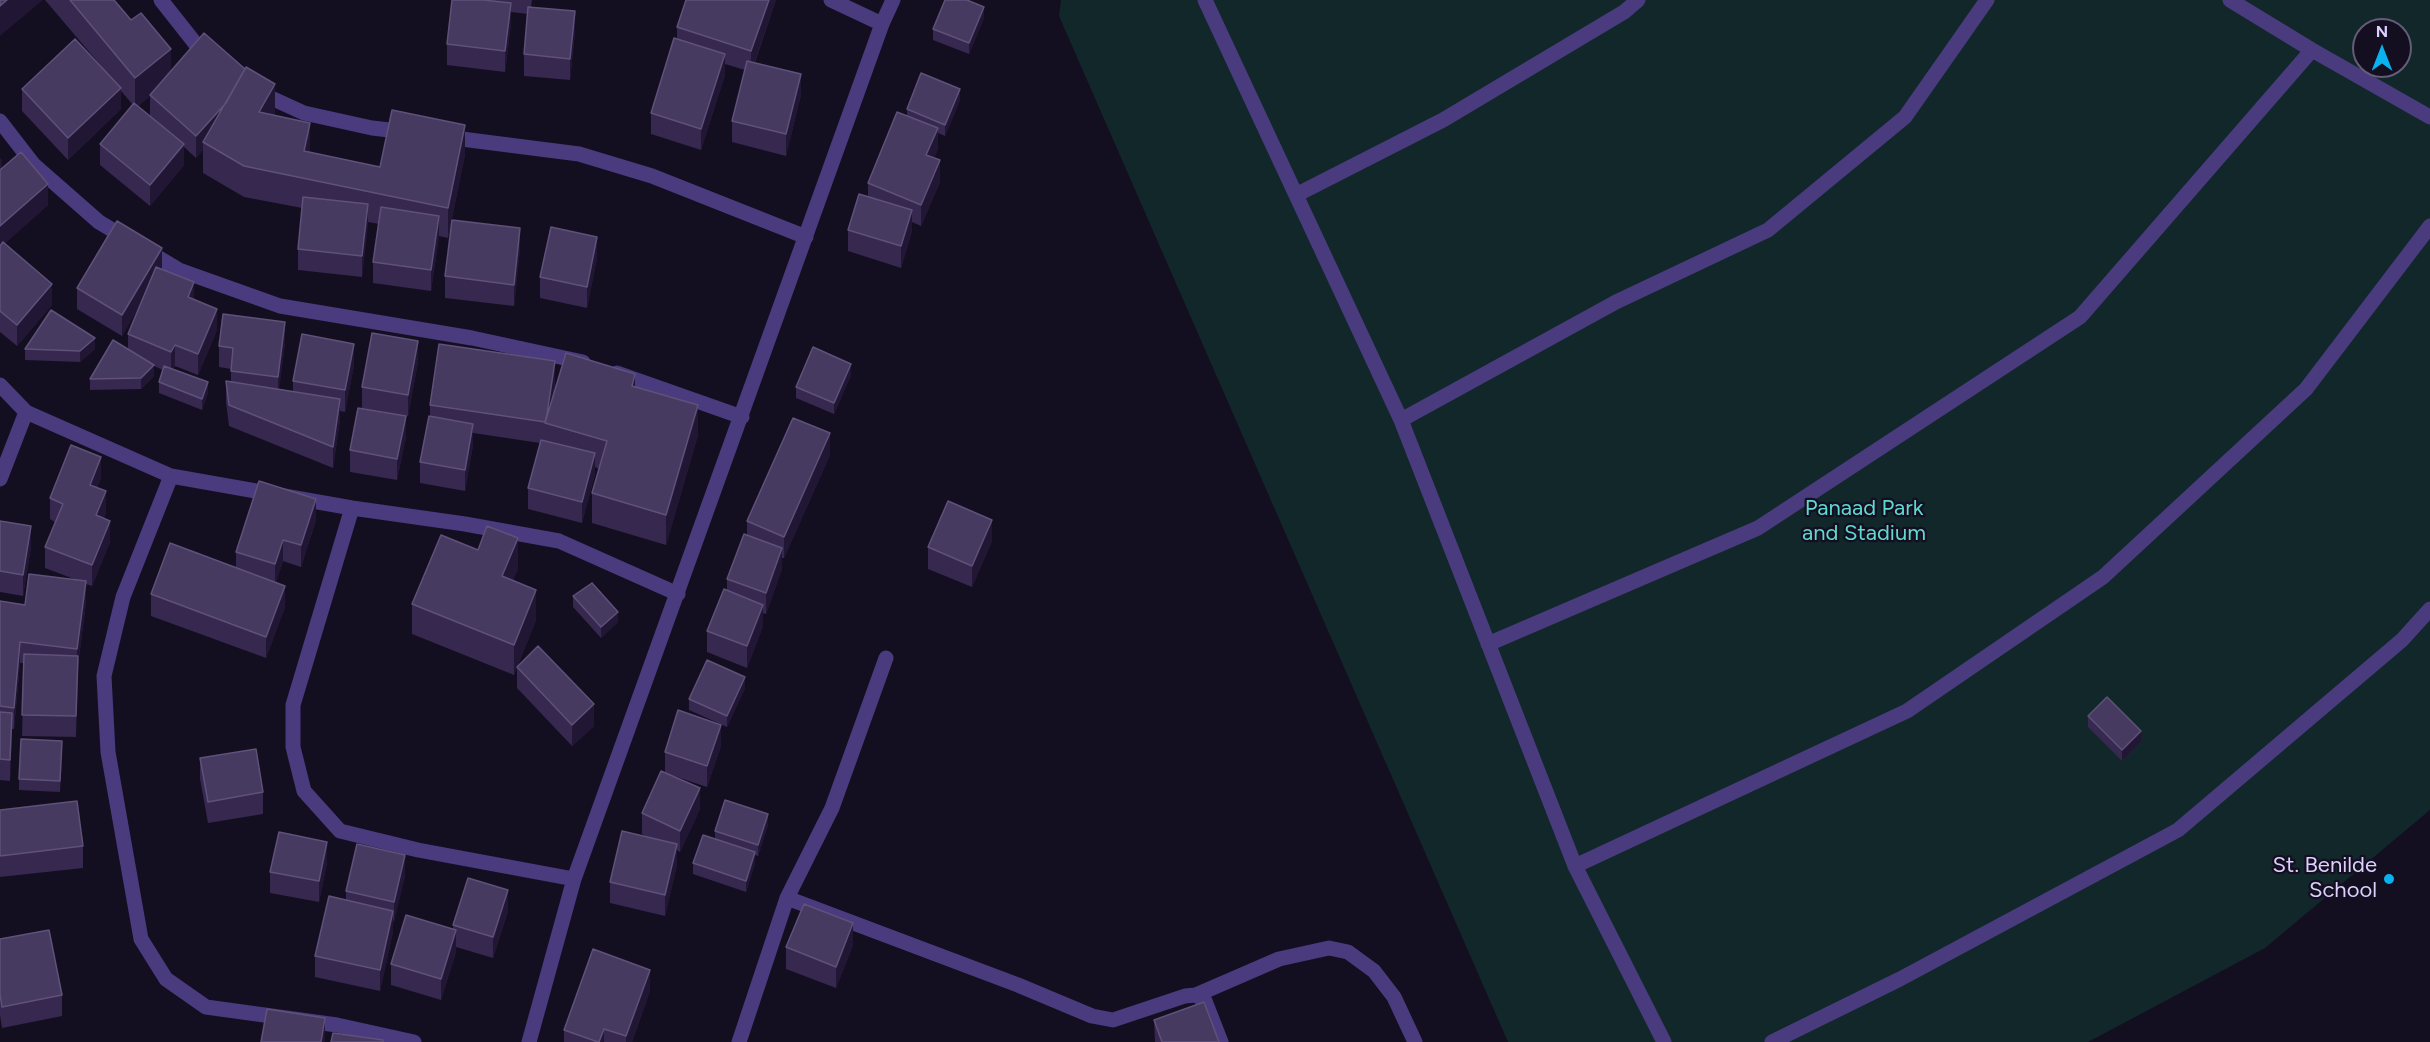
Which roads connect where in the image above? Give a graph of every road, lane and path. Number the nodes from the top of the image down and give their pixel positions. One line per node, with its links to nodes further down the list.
1 (161, 0): 10 (street)
2 (831, 0): 8 (street)
3 (893, 0): 8 (street)
4 (1205, 0): 14 (street)
5 (1638, 0): 14 (street)
6 (1988, 0): 20 (street)
7 (2230, 0): 9 (street)
8 (882, 24): 16 (street)
9 (2312, 50): 12 (street); 26 (street)
10 (221, 66)
11 (240, 81): 16 (street)
12 (2430, 117)
13 (0, 121): 19 (street)
14 (1296, 195): 20 (street)
15 (2430, 226): 28 (street)
16 (806, 237): 19 (street)
17 (0, 385): 18 (street)
18 (26, 412): 21 (street); 22 (street)
19 (742, 417): 24 (street)
20 (1401, 420): 26 (street)
21 (171, 476): 23 (street); 32 (street)
22 (0, 478)
23 (352, 508): 24 (street); 29 (street)
24 (678, 594): 29 (street)
25 (2430, 609): 38 (street)
26 (1488, 644): 28 (street)
27 (886, 658): 30 (street)
28 (1575, 866): 37 (street)
29 (574, 879): 33 (street)
30 (787, 898): 31 (street); 34 (street)
31 (1196, 994): 35 (street); 36 (street)
32 (414, 1042)
33 (529, 1042)
34 (739, 1042)
35 (1221, 1042)
36 (1414, 1042)
37 (1664, 1042)
38 (1772, 1042)

